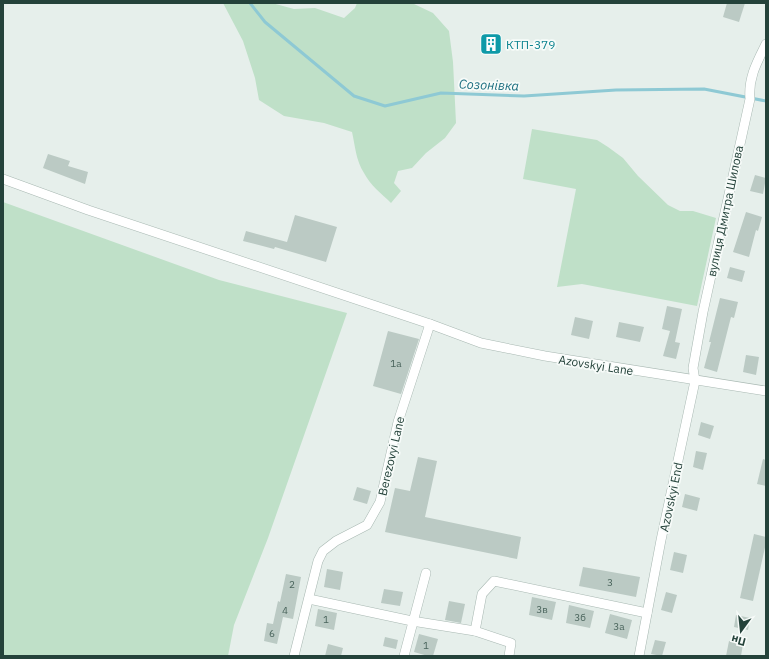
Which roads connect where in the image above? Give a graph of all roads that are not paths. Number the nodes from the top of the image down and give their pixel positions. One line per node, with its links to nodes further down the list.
1 (766, 44): 4 (street, вулиця Дмитра Шилова)
2 (3, 179): 3 (street, Azovskyi Lane)
3 (430, 324): 4 (street, Azovskyi Lane); 7 (street, Berezovyi Lane)
4 (695, 381): 5 (street, Azovskyi Lane); 8 (street, Azovskyi End)
5 (766, 391)
6 (426, 573): 9 (street)
7 (309, 599): 9 (street); 11 (street, Berezovyi Lane)
8 (647, 613): 10 (street); 14 (street, Azovskyi End)
9 (412, 621): 10 (street); 12 (street)
10 (475, 631): 13 (street)
11 (294, 656)
12 (404, 656)
13 (509, 656)
14 (639, 656)

